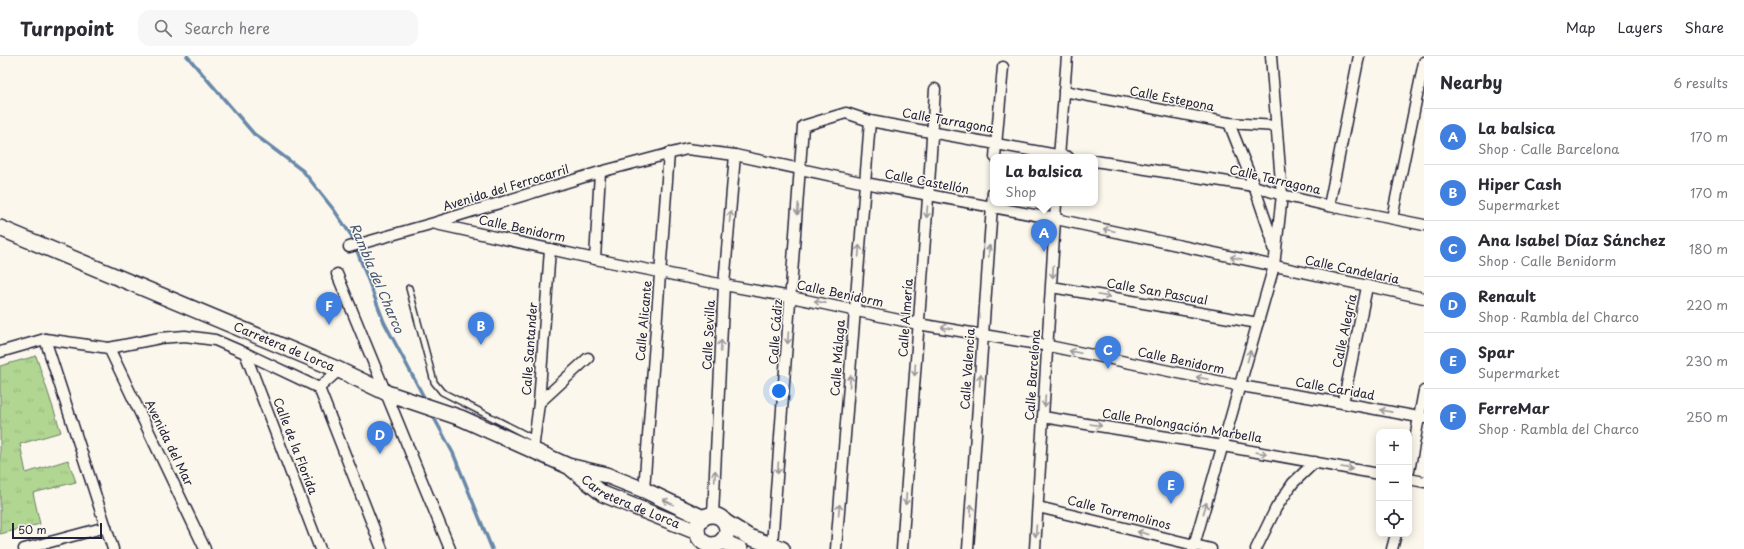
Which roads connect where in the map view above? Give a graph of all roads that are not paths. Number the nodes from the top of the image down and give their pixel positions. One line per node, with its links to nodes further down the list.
1 (1067, 56): 7 (street)
2 (1271, 56): 10 (street)
3 (1359, 56): 26 (street)
4 (1424, 62): 28 (street)
5 (1003, 67): 12 (street)
6 (935, 89): 11 (street, Calle Almería)
7 (1064, 91): 9 (street, Calle Estepona); 16 (street)
8 (870, 121): 11 (street, Calle Tarragona); 19 (street, Calle Tarragona); 21 (street, Calle Málaga)
9 (1229, 123): 10 (street, Calle Estepona); 22 (street)
10 (1276, 126): 24 (street)
11 (932, 131): 12 (street, Calle Tarragona); 23 (street, Calle Almería)
12 (996, 143): 14 (street); 15 (street, Calle Tarragona)
13 (670, 153): 17 (street, Calle Castellón); 20 (street, Avenida del Ferrocarril); 37 (street, Calle Alicante)
14 (995, 154)
15 (1048, 154)
16 (1062, 154)
17 (734, 155): 19 (street, Calle Castellón); 39 (street, Calle Sevilla, one-way to 17)
18 (1098, 161): 22 (street, Calle Tarragona)
19 (801, 170): 21 (street, Calle Castellón); 43 (street, Calle Cádiz, one-way to 43)
20 (600, 172): 30 (street, Avenida del Ferrocarril); 35 (street)
21 (865, 183): 23 (street, Calle Castellón); 45 (street, Calle Málaga, one-way to 21)
22 (1254, 186): 24 (street, Calle Tarragona); 36 (street)
23 (928, 195): 27 (street, Calle Castellón); 47 (street, Calle Almería, one-way to 47)
24 (1282, 195): 26 (street, Calle Tarragona); 36 (street)
25 (1056, 206): 29 (street, Calle Barcelona)
26 (1329, 206): 28 (street, Calle Tarragona)
27 (992, 208): 29 (street, Calle Castellón); 48 (street, Calle Valencia, one-way to 27)
28 (1392, 218): 31 (street, Calle Tarragona)
29 (1056, 219): 36 (street, Calle Castellón, one-way to 29); 40 (street, Calle Barcelona, one-way to 40)
30 (434, 223): 33 (street, Avenida del Ferrocarril); 34 (street, Calle Benidorm)
31 (1424, 225)
32 (0, 228): 55 (main road, Carretera de Lorca)
33 (349, 247)
34 (550, 249): 35 (street, Calle Benidorm); 60 (street, Calle Santander)
35 (595, 259): 37 (street, Calle Benidorm)
36 (1274, 266): 41 (street, Calle Candelaria); 46 (street)
37 (662, 272): 39 (street, Calle Benidorm); 72 (street, Calle Alicante)
38 (337, 274): 59 (street)
39 (724, 285): 43 (street, Calle Benidorm); 74 (street, Calle Sevilla, one-way to 39)
40 (1052, 287): 46 (street, Calle San Pascual, one-way to 46); 50 (street, Calle Barcelona)
41 (1367, 287): 44 (street, Calle Candelaria); 61 (street, Calle Alegría)
42 (409, 288): 64 (lane)
43 (791, 297): 45 (street, Calle Benidorm, one-way to 43); 78 (street, Calle Cádiz, one-way to 78)
44 (1424, 298)
45 (855, 310): 47 (street, Calle Benidorm); 87 (street, Calle Málaga, one-way to 45)
46 (1258, 323): 56 (street, one-way to 46)
47 (918, 324): 48 (street, Calle Benidorm, one-way to 47); 88 (street, Calle Almería, one-way to 88)
48 (983, 334): 50 (street, Calle Benidorm); 89 (street, Calle Valencia, one-way to 48)
49 (45, 339): 51 (street); 52 (street); 75 (street)
50 (1048, 346): 56 (street, Calle Benidorm, one-way to 50); 62 (street, Calle Barcelona, one-way to 62)
51 (109, 348): 53 (street); 82 (street, Avenida del Mar)
52 (0, 352)
53 (245, 353): 57 (street); 83 (street, Calle de la Florida)
54 (588, 358): 60 (street)
55 (339, 370): 57 (street); 59 (main road, Carretera de Lorca)
56 (1241, 386): 61 (street, Calle Caridad); 65 (street)
57 (319, 388): 84 (street)
58 (1424, 391): 63 (street)
59 (391, 395): 64 (main road, Carretera de Lorca); 85 (street)
60 (539, 403): 64 (street, Calle Santander)
61 (1343, 403): 63 (street, Calle Caridad, one-way to 61)
62 (1043, 417): 65 (street, Calle Prolongación Marbella, one-way to 65); 73 (street, Calle Barcelona)
63 (1421, 418): 67 (street)
64 (533, 444): 68 (main road, Carretera de Lorca)
65 (1223, 446): 66 (street, Calle Prolongación Marbella, one-way to 66); 79 (street, one-way to 65)
66 (1315, 462): 69 (street, Calle Prolongación Marbella, one-way to 69); 92 (street)
67 (1410, 465)
68 (568, 466): 72 (main road, Carretera de Lorca); 74 (main road, Carretera de Lorca)
69 (1376, 473)
70 (1412, 480): 71 (street)
71 (1424, 482)
72 (644, 490): 74 (main road, Carretera de Lorca, one-way to 72)
73 (1038, 507): 79 (street, Calle Torremolinos, one-way to 73); 90 (street, Calle Barcelona, one-way to 90)
74 (710, 522): 77 (main road); 77 (main road); 78 (main road, Carretera de Lorca)
75 (106, 528): 80 (street); 81 (street)
76 (1395, 537): 93 (street)
77 (715, 545): 86 (main road)
78 (777, 547)
79 (1194, 547): 91 (street, Calle Torremolinos)
80 (24, 549)
81 (113, 549)
82 (205, 549)
83 (320, 549)
84 (382, 549)
85 (450, 549)
86 (740, 549)
87 (836, 549)
88 (902, 549)
89 (968, 549)
90 (1035, 549)
91 (1211, 549)
92 (1256, 549)
93 (1392, 549)

